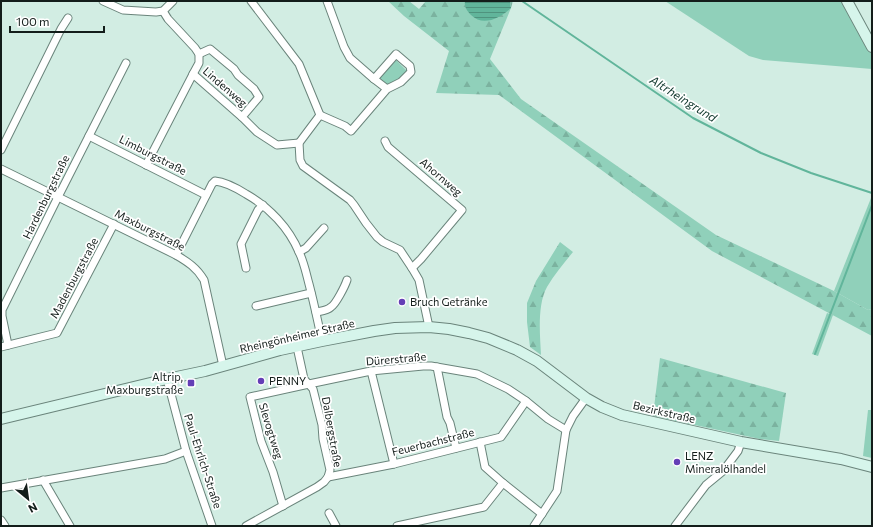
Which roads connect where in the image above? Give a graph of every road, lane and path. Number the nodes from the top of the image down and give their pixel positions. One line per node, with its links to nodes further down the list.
1 (103, 1): 6 (street)
2 (173, 1): 6 (street)
3 (251, 1): 14 (street)
4 (327, 1): 12 (street)
5 (847, 1): 8 (street)
6 (163, 11): 9 (street)
7 (68, 18): 19 (street)
8 (872, 47)
9 (199, 54): 11 (street); 15 (street)
10 (126, 63): 16 (street, Hardenburgstraße)
11 (193, 74): 15 (street, Lindenweg); 20 (street)
12 (374, 79): 13 (street); 13 (street)
13 (387, 89): 14 (street)
14 (320, 115): 18 (street)
15 (242, 117): 18 (street, Lindenweg)
16 (89, 136): 20 (street, Limburgstraße); 23 (street, Hardenburgstraße)
17 (385, 141): 30 (street, Ahornweg)
18 (299, 143): 30 (street)
19 (1, 150)
20 (146, 165): 22 (street, Limburgstraße)
21 (1, 169): 23 (street, Maxburgstraße)
22 (206, 195): 24 (street); 28 (street)
23 (58, 197): 25 (street, Maxburgstraße); 37 (street, Hardenburgstraße)
24 (263, 205): 27 (street); 29 (street)
25 (114, 224): 28 (street, Maxburgstraße); 37 (street, Madenburgstraße)
26 (324, 228): 27 (street)
27 (299, 252): 32 (street)
28 (176, 255): 39 (street, Maxburgstraße)
29 (246, 268)
30 (412, 268): 35 (street)
31 (347, 280): 34 (street)
32 (311, 292): 33 (street); 34 (street)
33 (256, 306)
34 (316, 312): 36 (street)
35 (429, 327): 36 (street, Rheingönheimer Straße); 44 (street, Rheingönheimer Straße)
36 (322, 341): 38 (street, Rheingönheimer Straße)
37 (5, 346)
38 (297, 347): 39 (street, Rheingönheimer Straße); 43 (street, Dalbergstraße)
39 (223, 366): 42 (street, Rheingönheimer Straße)
40 (437, 367): 41 (street, Dürerstraße); 45 (street, Dürerstraße); 50 (street)
41 (371, 371): 43 (street, Dürerstraße); 52 (street)
42 (167, 379): 46 (street, Rheingönheimer Straße); 51 (street, Paul-Ehrlich-Straße)
43 (308, 384): 54 (street, Dalbergstraße); 58 (street, Slevogtweg)
44 (586, 398): 47 (street); 49 (street, Bezirkstraße)
45 (526, 401): 47 (street, Dürerstraße); 48 (street, Feuerbachstraße)
46 (1, 419)
47 (566, 430): 60 (street)
48 (480, 442): 50 (street, Feuerbachstraße); 56 (street)
49 (741, 442): 53 (street, Bezirkstraße); 69 (street)
50 (456, 448): 52 (street, Feuerbachstraße)
51 (186, 451): 55 (street); 64 (street, Paul-Ehrlich-Straße)
52 (394, 464): 54 (street, Feuerbachstraße)
53 (872, 467)
54 (328, 477): 58 (street, Dalbergstraße)
55 (43, 480): 57 (street); 63 (street)
56 (503, 484): 60 (street); 67 (street)
57 (1, 488)
58 (283, 506): 65 (street, Dalbergstraße)
59 (329, 514): 66 (street)
60 (542, 514): 68 (street)
61 (1, 520): 62 (street)
62 (5, 526)
63 (70, 526)
64 (212, 526)
65 (246, 526)
66 (336, 526)
67 (397, 526)
68 (534, 526)
69 (675, 526)

